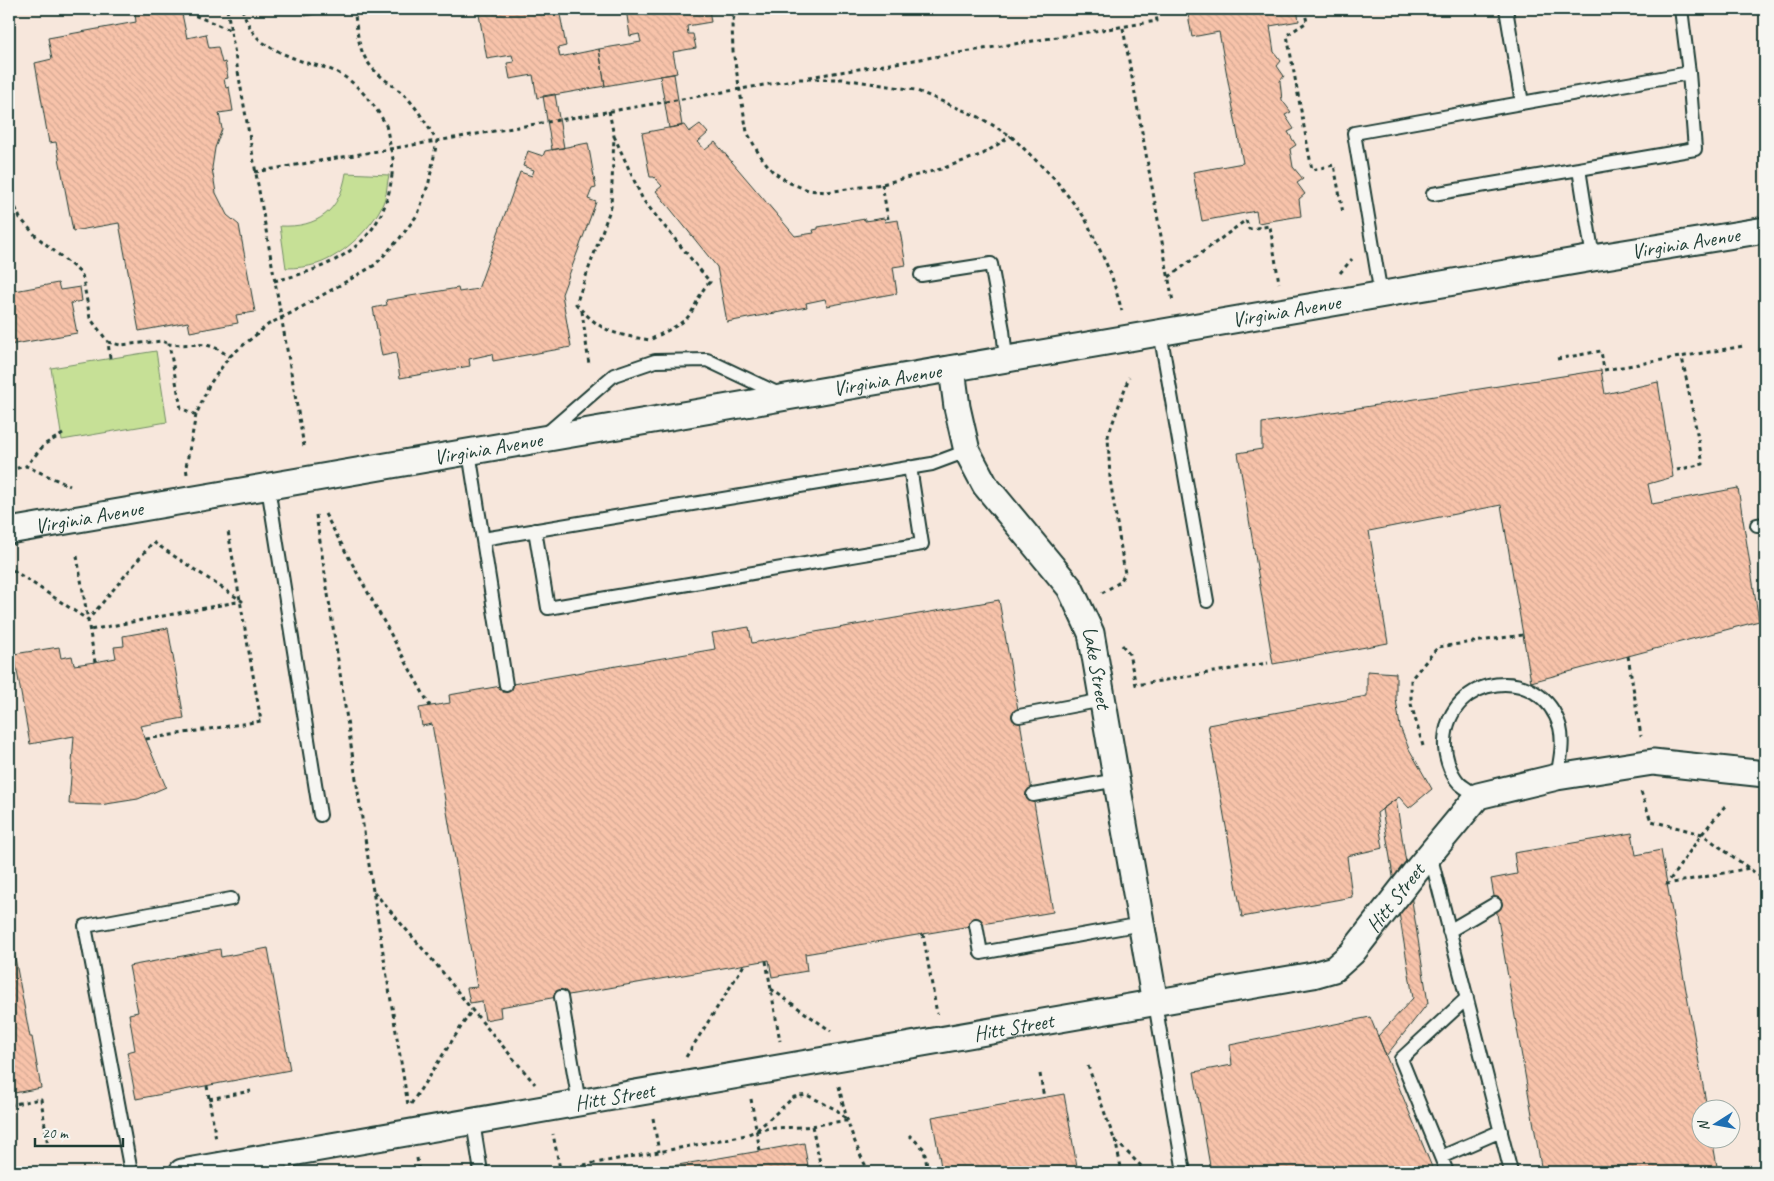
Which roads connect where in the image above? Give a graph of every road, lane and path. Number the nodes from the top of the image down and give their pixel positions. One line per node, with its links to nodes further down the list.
1 (191, 9): 11 (path)
2 (227, 9): 11 (path)
3 (242, 9): 33 (path, bridge)
4 (354, 9): 19 (path)
5 (736, 9): 14 (path)
6 (1155, 9): 10 (path)
7 (1304, 9): 26 (path)
8 (1506, 9): 15 (lane)
9 (1681, 9): 12 (lane)
10 (1123, 28): 13 (path); 32 (path)
11 (230, 30): 21 (path)
12 (1689, 73): 15 (lane); 20 (lane)
13 (799, 79): 14 (path); 18 (path)
14 (739, 89): 16 (path); 22 (path)
15 (1522, 103): 35 (lane)
16 (609, 111): 17 (path); 19 (path)
17 (614, 136): 37 (path); 37 (path)
18 (1011, 136): 22 (path); 38 (path)
19 (437, 141): 21 (path); 39 (path)
20 (1579, 169): 24 (lane); 29 (lane)
21 (255, 172): 33 (path)
22 (882, 184): 25 (path)
23 (9, 193): 41 (path)
24 (1432, 194)
25 (888, 219)
26 (1345, 222)
27 (1765, 230): 29 (street, Virginia Avenue)
28 (1350, 250): 30 (path)
29 (1593, 258): 35 (street, Virginia Avenue)
30 (1340, 273)
31 (922, 275): 47 (lane)
32 (1169, 277): 34 (path); 36 (path)
33 (274, 281): 39 (path)
34 (1279, 283)
35 (1381, 295): 40 (street, Virginia Avenue)
36 (1173, 302)
37 (582, 310): 49 (path)
38 (1122, 311)
39 (281, 318): 44 (path); 56 (path)
40 (1160, 332): 47 (street, Virginia Avenue); 76 (lane)
41 (108, 342): 42 (path); 46 (path)
42 (169, 344): 44 (path); 53 (path)
43 (1744, 346): 45 (path)
44 (229, 357): 53 (path)
45 (1682, 357): 48 (path); 62 (path)
46 (110, 358)
47 (1006, 360): 50 (street, Virginia Avenue)
48 (1557, 360)
49 (589, 365)
50 (952, 369): 52 (street, Virginia Avenue); 58 (street, Lake Street)
51 (1129, 377): 74 (path)
52 (785, 397): 55 (street, Virginia Avenue); 55 (lane)
53 (196, 415): 65 (path)
54 (64, 434): 59 (path)
55 (540, 440): 57 (street, Virginia Avenue)
56 (304, 446)
57 (469, 452): 64 (street, Virginia Avenue); 71 (lane)
58 (967, 452): 60 (lane); 86 (street, Lake Street)
59 (26, 466): 61 (path); 63 (path)
60 (910, 467): 69 (lane); 69 (lane)
61 (9, 470)
62 (1678, 470)
63 (70, 486)
64 (268, 487): 65 (street, Virginia Avenue); 98 (lane)
65 (190, 500): 70 (street, Virginia Avenue)
66 (325, 514): 87 (path)
67 (316, 515): 103 (path)
68 (228, 530): 75 (path)
69 (535, 530): 71 (lane)
70 (9, 531)
71 (483, 540): 85 (lane)
72 (77, 556): 77 (path)
73 (13, 570): 77 (path)
74 (1101, 594)
75 (242, 601): 77 (path); 78 (path); 89 (path)
76 (1207, 601)
77 (88, 620): 78 (path)
78 (90, 630): 82 (path)
79 (1523, 635): 84 (path)
80 (1119, 641): 83 (path)
81 (1628, 656): 90 (path)
82 (96, 662)
83 (1268, 663)
84 (1411, 679)
85 (506, 685)
86 (1103, 700): 88 (lane); 93 (street, Lake Street)
87 (430, 706)
88 (1019, 716)
89 (146, 739)
90 (1643, 744)
91 (1765, 774): 92 (street)
92 (1557, 777): 96 (street); 96 (lane)
93 (1117, 780): 95 (lane); 106 (street, Lake Street)
94 (1641, 792): 99 (path)
95 (1033, 795)
96 (1478, 796): 100 (street, Hitt Street)
97 (1725, 806): 99 (path)
98 (320, 815)
99 (1702, 834): 101 (path); 101 (path)
100 (1430, 854): 108 (lane); 115 (street, Hitt Street)
101 (1750, 868): 102 (path)
102 (1765, 880)
103 (373, 891): 116 (path); 116 (path)
104 (230, 898): 150 (lane)
105 (1495, 904): 108 (lane)
106 (1142, 924): 107 (lane); 115 (street, Lake Street)
107 (976, 925)
108 (1449, 930): 114 (lane)
109 (923, 934): 117 (path)
110 (766, 961): 112 (path)
111 (744, 965): 120 (path)
112 (770, 989): 118 (path); 119 (path)
113 (562, 997): 130 (lane)
114 (1467, 998): 138 (lane); 147 (lane)
115 (1155, 1004): 119 (street, Hitt Street); 160 (lane)
116 (472, 1010): 125 (path)
117 (938, 1020)
118 (780, 1044)
119 (835, 1048): 122 (street, Hitt Street); 133 (path)
120 (683, 1062)
121 (1088, 1066): 141 (path)
122 (747, 1074): 127 (street, Hitt Street); 137 (path)
123 (1040, 1074): 129 (path)
124 (207, 1086): 128 (path)
125 (537, 1086)
126 (251, 1091): 128 (path)
127 (648, 1091): 130 (street, Hitt Street); 146 (path)
128 (209, 1098): 142 (path)
129 (1044, 1098)
130 (579, 1103): 132 (street, Hitt Street)
131 (9, 1105): 143 (path)
132 (548, 1109): 134 (street, Hitt Street); 149 (path)
133 (848, 1121): 135 (path); 137 (path); 156 (path)
134 (473, 1122): 139 (street, Hitt Street); 153 (lane)
135 (812, 1126): 137 (path); 155 (path)
136 (9, 1129): 145 (path)
137 (756, 1130): 144 (path); 146 (path)
138 (1501, 1131): 147 (lane); 162 (lane)
139 (411, 1133): 148 (street, Hitt Street); 152 (path)
140 (909, 1135): 157 (path)
141 (1114, 1139): 158 (path); 159 (path)
142 (216, 1141)
143 (48, 1146)
144 (760, 1151)
145 (13, 1152)
146 (659, 1152): 149 (path)
147 (1441, 1157): 161 (lane)
148 (239, 1167): 151 (street, Hitt Street)
149 (560, 1169): 154 (path)
150 (131, 1172)
151 (182, 1172)
152 (419, 1172)
153 (481, 1172)
154 (531, 1172)
155 (822, 1172)
156 (869, 1172)
157 (928, 1172)
158 (1122, 1172)
159 (1147, 1172)
160 (1184, 1172)
161 (1447, 1172)
162 (1512, 1172)

